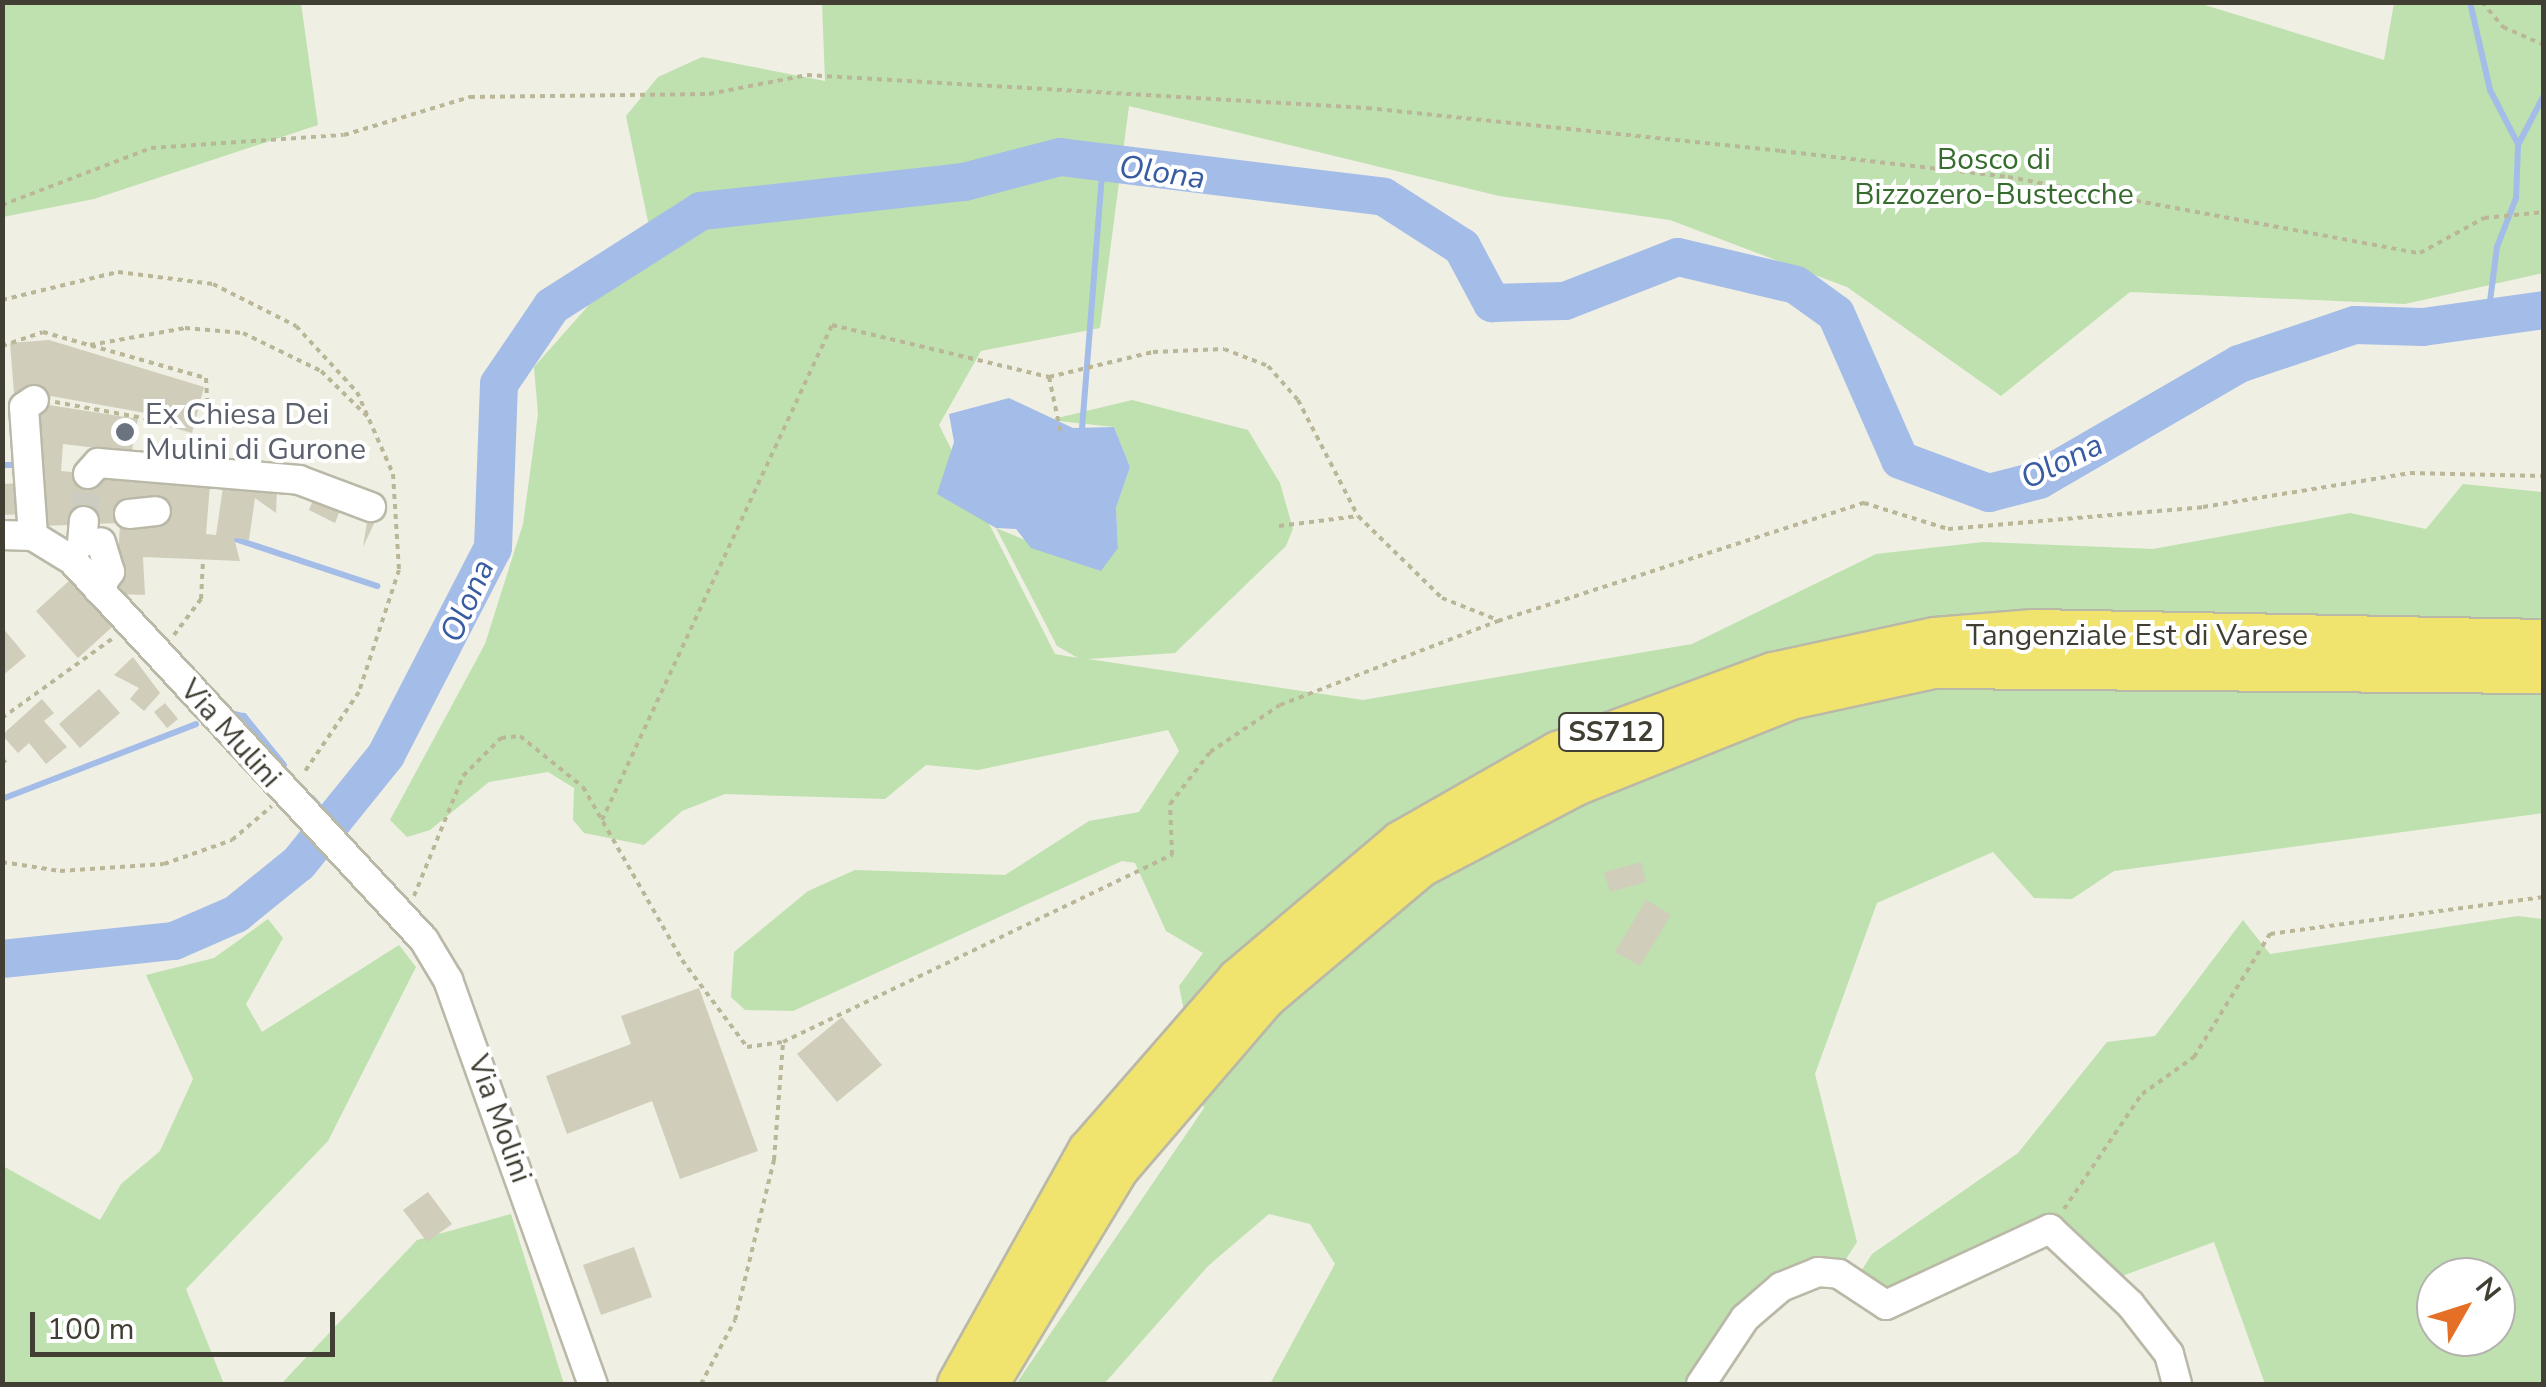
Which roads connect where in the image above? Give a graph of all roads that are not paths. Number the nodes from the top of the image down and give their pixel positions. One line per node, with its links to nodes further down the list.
1 (42, 400): 5 (street)
2 (88, 474): 3 (street)
3 (371, 507)
4 (2, 535): 5 (street, Via Mulini)
5 (33, 536): 8 (street, Via Mulini)
6 (2544, 640): 10 (highway, Tangenziale Est di Varese / SS712)
7 (2544, 673): 11 (highway, Tangenziale Est di Varese / SS712)
8 (364, 876): 9 (street, Via Molini)
9 (593, 1384)
10 (958, 1384)
11 (988, 1384)
12 (1701, 1384): 13 (street)
13 (2177, 1384)

